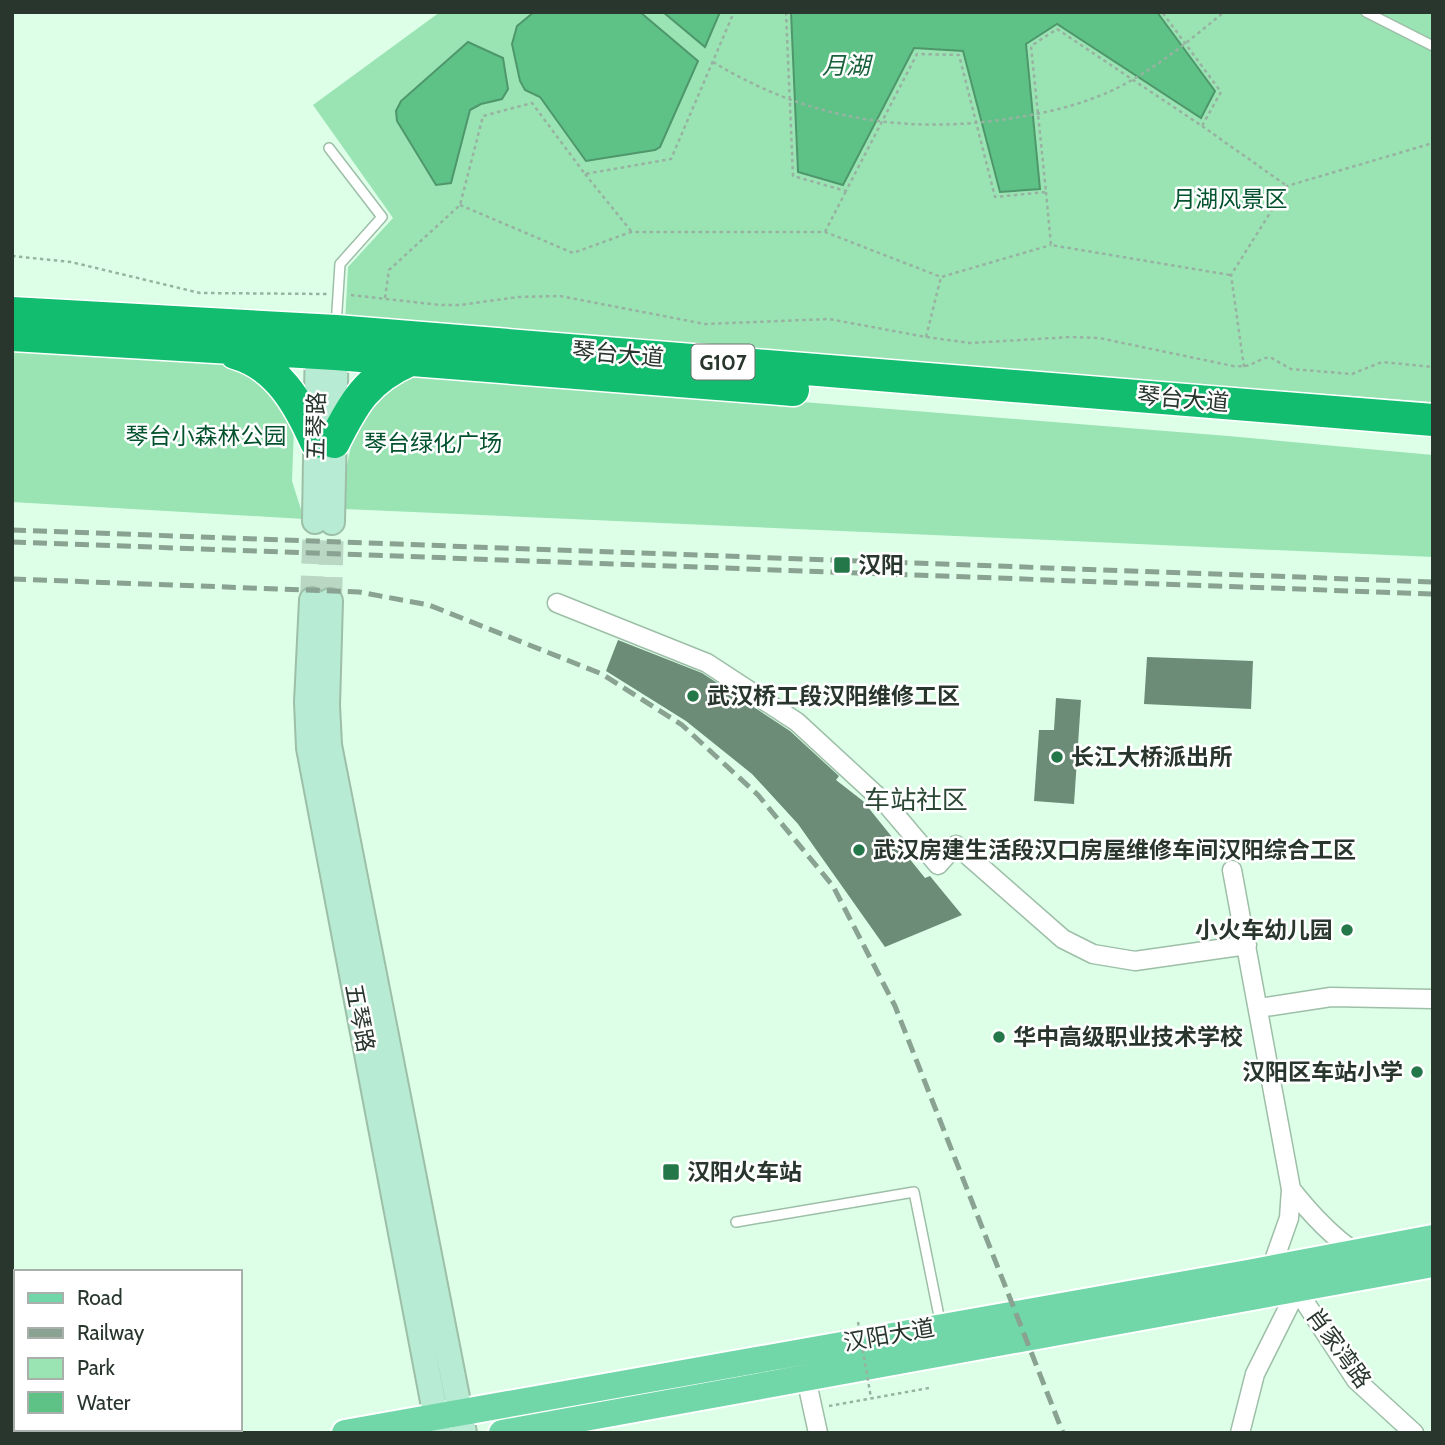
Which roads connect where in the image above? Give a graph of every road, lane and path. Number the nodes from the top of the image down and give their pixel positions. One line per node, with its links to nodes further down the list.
1 (734, 12): 8 (path)
2 (786, 12): 10 (path)
3 (1162, 12): 6 (path)
4 (1224, 12): 6 (path)
5 (1366, 12): 7 (lane)
6 (1184, 45): 9 (path); 14 (path)
7 (1433, 46)
8 (712, 62): 10 (path); 17 (path)
9 (1132, 80): 11 (path); 11 (path); 14 (path)
10 (790, 99): 12 (path); 19 (path)
11 (1035, 114): 13 (path); 20 (path)
12 (881, 122): 13 (path); 13 (path); 19 (path)
13 (979, 123): 20 (path)
14 (1202, 127): 18 (path)
15 (1433, 143): 18 (path)
16 (329, 148): 28 (lane)
17 (585, 174): 21 (path); 22 (path)
18 (1287, 186): 26 (path)
19 (846, 191): 23 (path)
20 (1046, 192): 24 (path)
21 (460, 205): 22 (path); 29 (path)
22 (631, 232): 23 (path)
23 (825, 232): 27 (path)
24 (1051, 245): 26 (path); 27 (path)
25 (12, 256): 28 (path)
26 (1231, 275): 36 (path)
27 (941, 277): 32 (path)
28 (338, 294): 29 (path); 33 (lane)
29 (385, 298): 32 (path)
30 (12, 313): 33 (highway, 琴台大道 / G107)
31 (12, 335): 34 (highway, 琴台大道 / G107)
32 (926, 337): 36 (path)
33 (327, 342): 34 (highway, 琴台大道 / G107); 35 (highway, 琴台大道 / G107); 38 (highway, 琴台大道 / G107); 40 (main road, 五琴路)
34 (214, 347): 40 (highway)
35 (410, 360): 39 (highway, 琴台大道 / G107); 40 (highway)
36 (1244, 367): 37 (path)
37 (1433, 367)
38 (1433, 420)
39 (1433, 440)
40 (325, 442): 41 (main road, 五琴路)
41 (323, 521)
42 (321, 601): 61 (main road, 五琴路)
43 (557, 603): 45 (street)
44 (1232, 870): 45 (street)
45 (1247, 945): 47 (street)
46 (1433, 999): 47 (street)
47 (1259, 1008): 48 (street)
48 (1292, 1189): 51 (street); 53 (street)
49 (736, 1222): 56 (lane)
50 (1433, 1238): 51 (main road, 汉阳大道)
51 (1355, 1252): 53 (main road, 汉阳大道)
52 (1433, 1264): 54 (main road, 汉阳大道)
53 (1271, 1269): 56 (main road, 汉阳大道)
54 (1297, 1290): 57 (main road, 汉阳大道); 66 (street); 67 (street, 肖家湾路)
55 (858, 1321): 59 (path, bridge)
56 (941, 1326): 61 (main road, 汉阳大道)
57 (806, 1378): 62 (main road, 汉阳大道); 65 (street)
58 (929, 1388): 59 (path)
59 (871, 1398): 60 (path)
60 (818, 1407)
61 (450, 1423): 63 (main road, 汉阳大道)
62 (563, 1427): 64 (main road, 汉阳大道)
63 (345, 1433)
64 (502, 1433)
65 (818, 1433)
66 (1240, 1433)
67 (1414, 1433)

